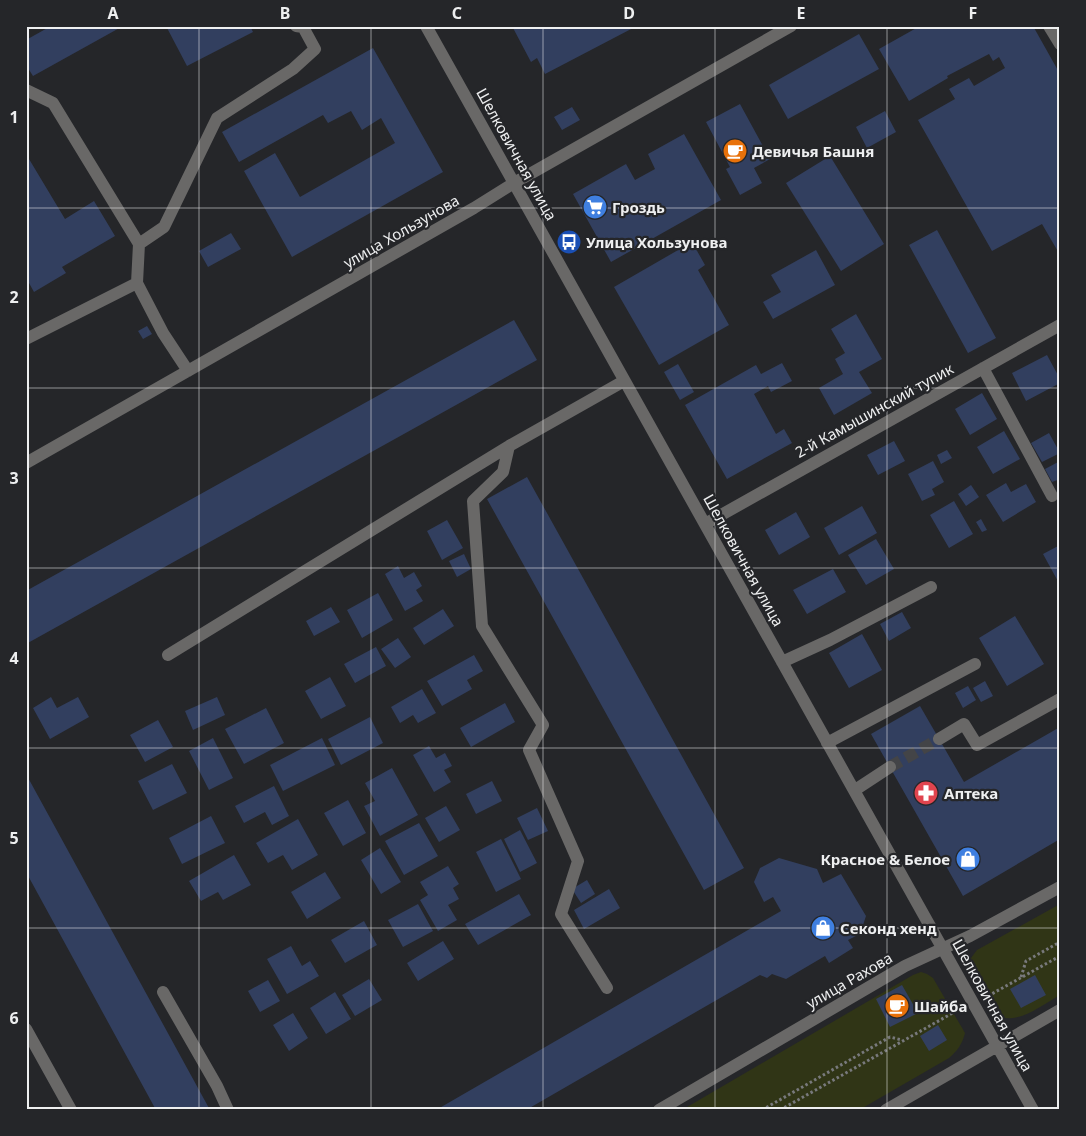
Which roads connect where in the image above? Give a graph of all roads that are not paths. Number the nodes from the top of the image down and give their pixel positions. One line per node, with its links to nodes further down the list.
1 (296, 26): 8 (street)
2 (426, 26): 7 (street, Шелковичная улица)
3 (791, 26): 7 (street, улица Хользунова)
4 (1050, 26): 5 (street)
5 (1060, 44)
6 (26, 90): 8 (street)
7 (514, 183): 13 (street, улица Хользунова); 14 (street, Шелковичная улица)
8 (139, 244): 9 (street)
9 (137, 283): 11 (street); 13 (street)
10 (1060, 325): 12 (street, 2-й Камышинский тупик)
11 (26, 338)
12 (983, 368): 17 (street); 18 (street, 2-й Камышинский тупик)
13 (188, 371): 16 (street, улица Хользунова)
14 (624, 380): 15 (street); 18 (street, Шелковичная улица)
15 (509, 446): 20 (street); 30 (street)
16 (26, 463)
17 (1052, 496)
18 (705, 524): 21 (street, Шелковичная улица)
19 (931, 587): 21 (street)
20 (168, 655)
21 (782, 662): 25 (street, Шелковичная улица)
22 (975, 664): 25 (street)
23 (1060, 699): 24 (street)
24 (939, 738)
25 (827, 743): 27 (street, Шелковичная улица)
26 (890, 767): 27 (street)
27 (855, 790): 29 (street, Шелковичная улица)
28 (1060, 887): 29 (street, улица Рахова)
29 (942, 949): 34 (street, Шелковичная улица); 37 (street, улица Рахова)
30 (607, 988)
31 (163, 992): 36 (street)
32 (1060, 1010): 34 (street)
33 (26, 1029): 35 (street)
34 (997, 1047): 38 (street); 39 (street, Шелковичная улица)
35 (71, 1110)
36 (228, 1110)
37 (659, 1110)
38 (886, 1110)
39 (1033, 1110)

